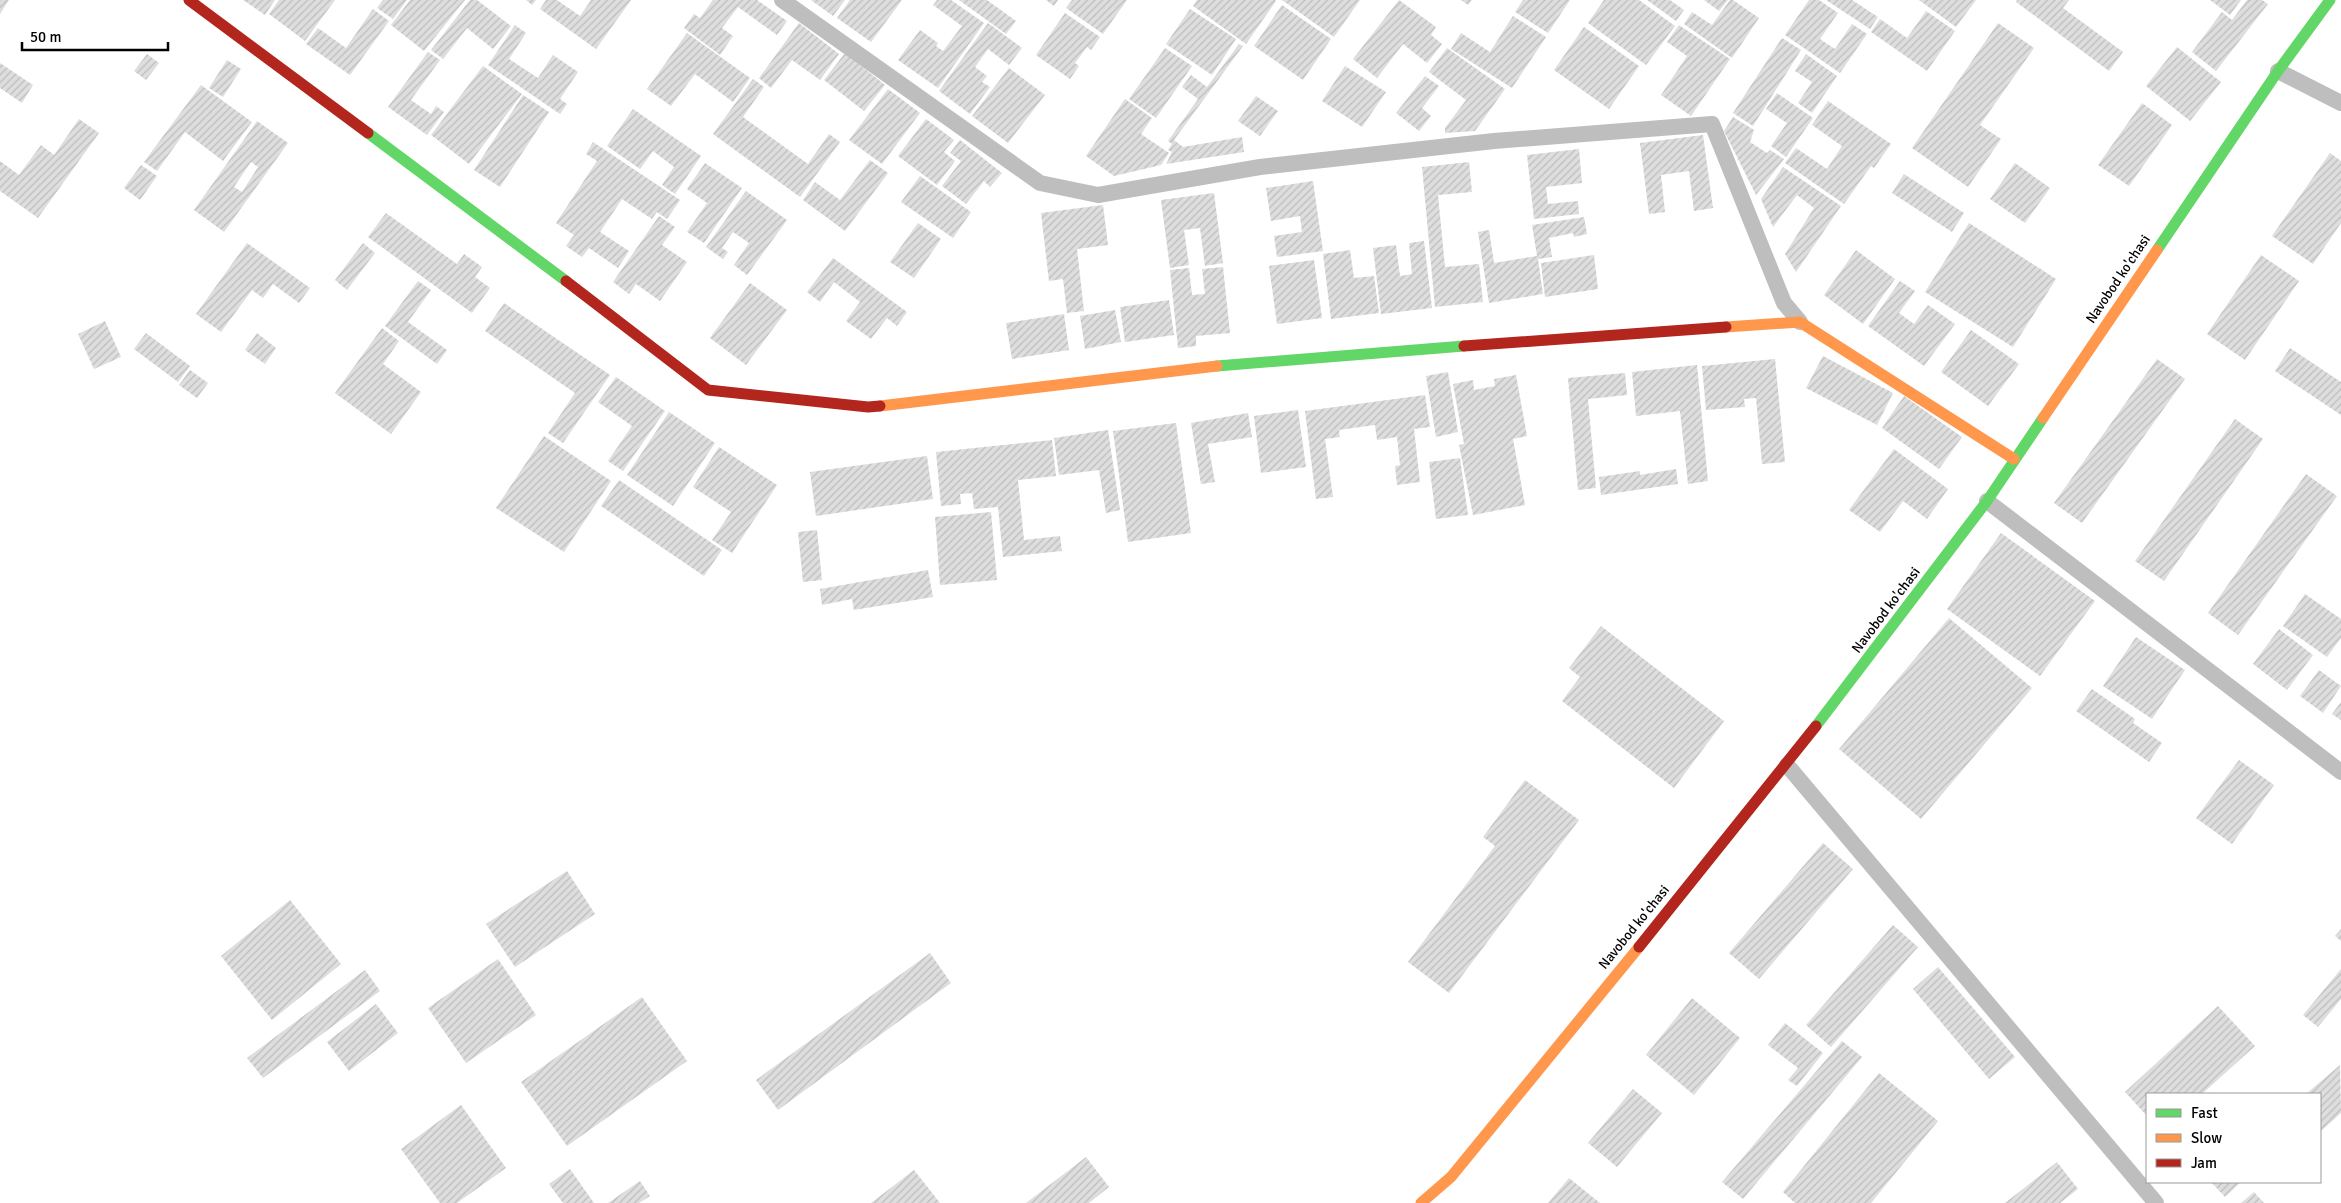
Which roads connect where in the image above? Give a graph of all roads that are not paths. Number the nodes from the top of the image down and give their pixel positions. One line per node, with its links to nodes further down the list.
1 (189, 0): 6 (street)
2 (782, 0): 6 (street)
3 (2330, 0): 4 (street, Navobod ko'chasi)
4 (2278, 71): 5 (street); 7 (street, Navobod ko'chasi)
5 (2341, 103)
6 (1800, 322): 7 (street)
7 (2014, 459): 8 (street, Navobod ko'chasi)
8 (1987, 500): 9 (street, Navobod ko'chasi); 10 (street)
9 (1787, 765): 11 (street, Navobod ko'chasi); 12 (street)
10 (2341, 772)
11 (1421, 1203)
12 (2156, 1203)

